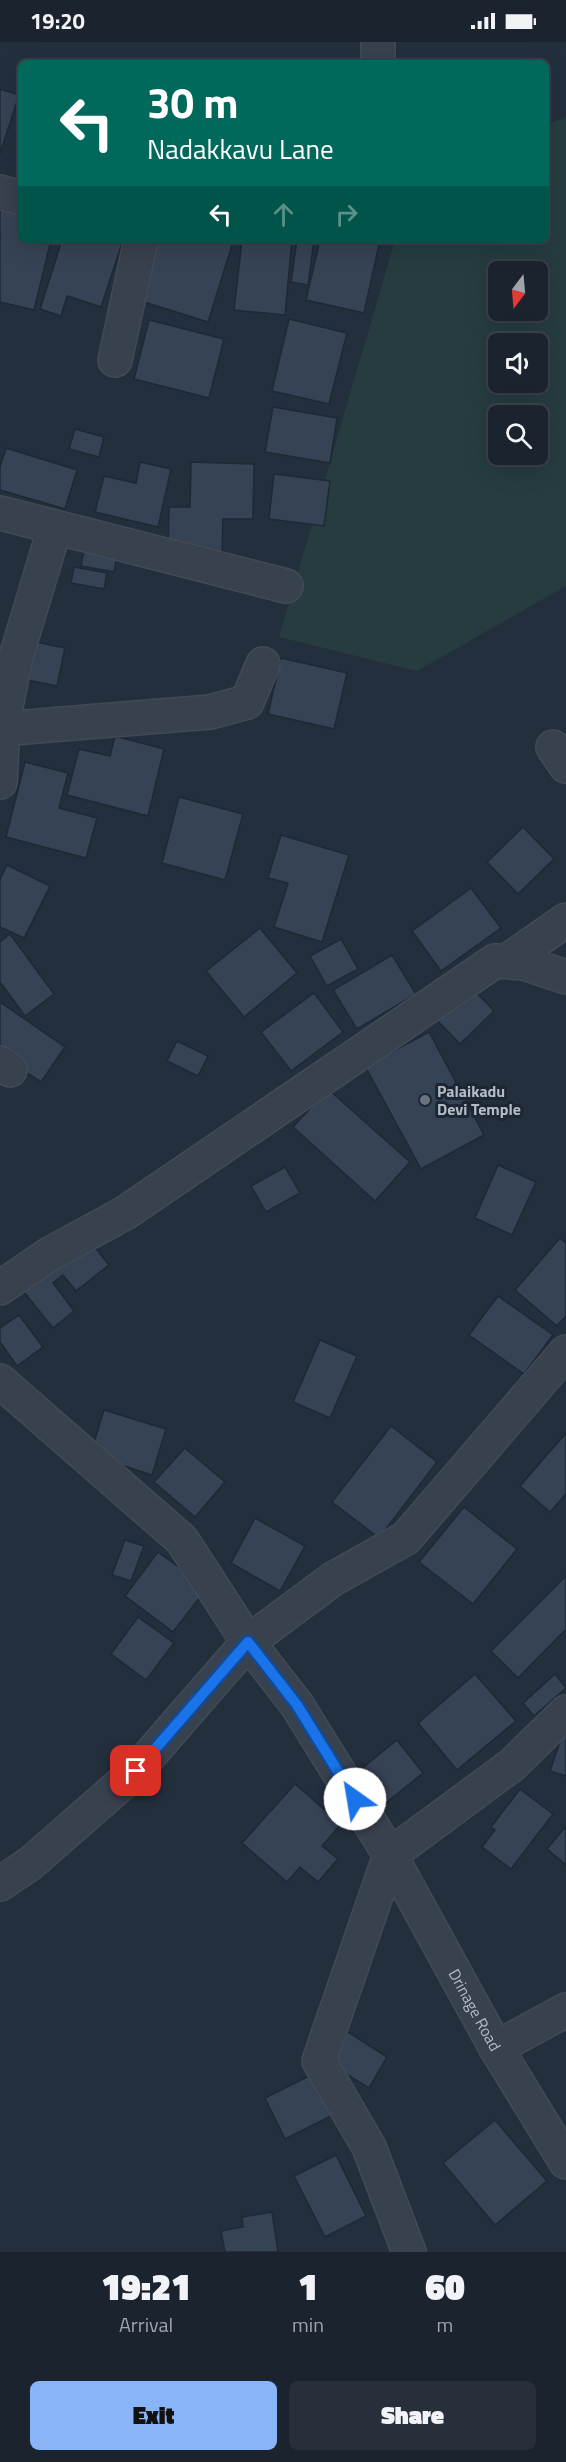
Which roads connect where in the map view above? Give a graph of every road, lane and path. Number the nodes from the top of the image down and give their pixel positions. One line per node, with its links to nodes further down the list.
1 (378, 42): 2 (street)
2 (378, 60)
3 (0, 192): 4 (street)
4 (18, 197)
5 (140, 243): 6 (street)
6 (115, 360)
7 (0, 513): 8 (street)
8 (55, 527): 9 (street); 11 (street)
9 (286, 586)
10 (263, 664): 11 (street)
11 (1, 729): 12 (street)
12 (0, 782)
13 (566, 920): 14 (street)
14 (507, 961): 15 (street); 16 (street)
15 (566, 977)
16 (0, 1288)
17 (566, 1352): 19 (street)
18 (0, 1381): 19 (street, Drinage Road)
19 (248, 1642): 21 (street, Drinage Road); 22 (street)
20 (566, 1712): 21 (street)
21 (390, 1855): 24 (street, Drinage Road); 26 (street)
22 (0, 1884)
23 (566, 2010): 24 (street)
24 (496, 2048): 25 (street, Drinage Road)
25 (566, 2162)
26 (410, 2252)

